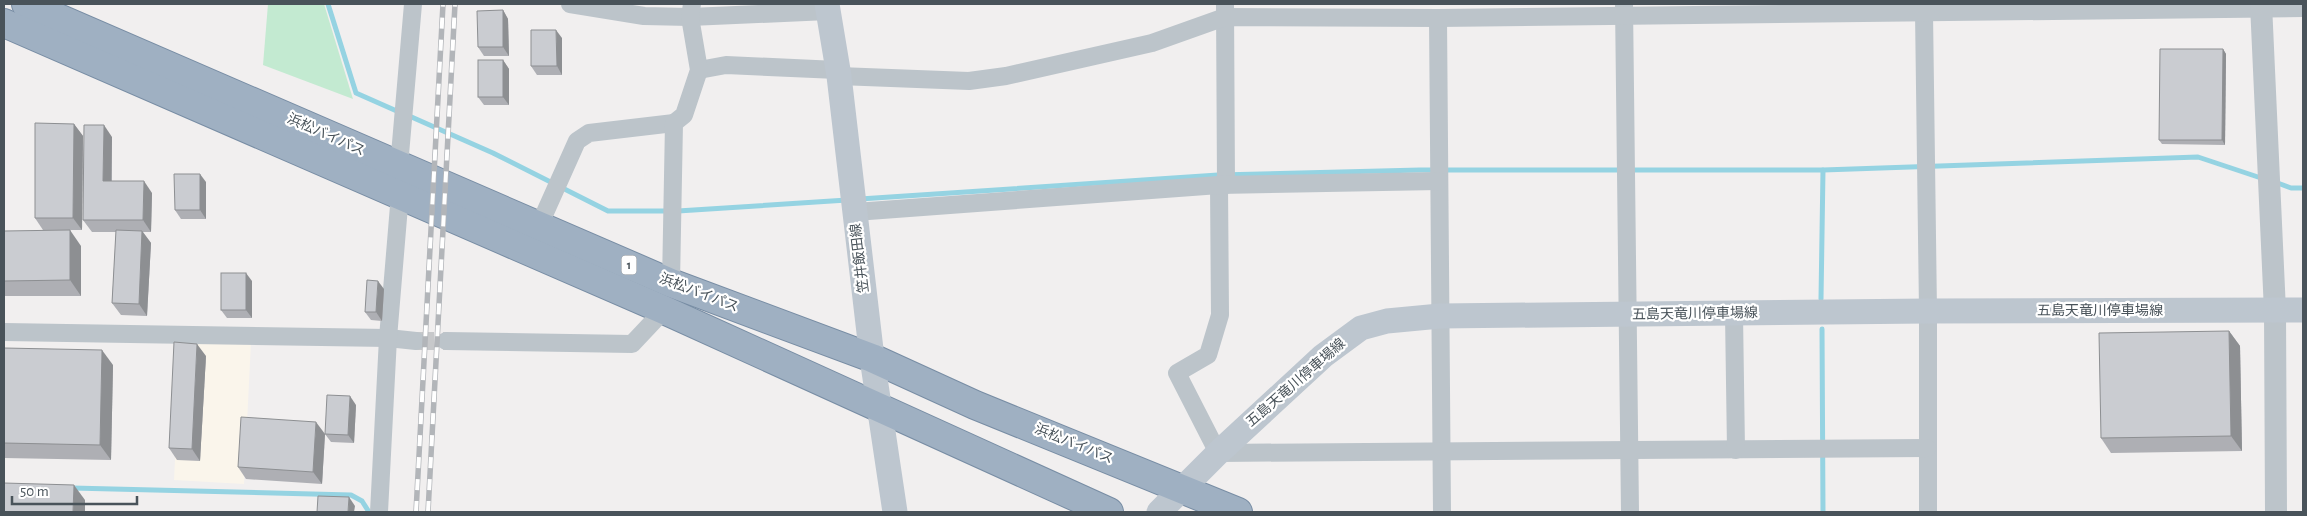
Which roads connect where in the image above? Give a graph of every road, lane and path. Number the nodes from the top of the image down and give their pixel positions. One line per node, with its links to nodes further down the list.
1 (26, 4): 11 (highway, 浜松バイパス / 1)
2 (413, 4): 17 (street)
3 (570, 4): 8 (street)
4 (827, 7): 8 (street); 15 (main road, 笠井飯田線)
5 (2261, 7): 6 (street); 7 (street); 27 (street)
6 (2303, 8)
7 (1917, 9): 10 (street); 26 (street)
8 (691, 10): 14 (street)
9 (1225, 10): 12 (street); 15 (street); 19 (street)
10 (1624, 10): 12 (street); 29 (street)
11 (58, 11): 17 (highway, 浜松バイパス / 1)
12 (1438, 18): 18 (street)
13 (4, 22): 20 (highway, 浜松バイパス / 1)
14 (699, 70): 15 (street); 16 (street)
15 (838, 73): 21 (main road, 笠井飯田線)
16 (674, 123): 22 (street); 23 (street)
17 (399, 166): 22 (highway, 浜松バイパス / 1)
18 (1439, 181): 19 (street); 30 (street)
19 (1222, 185): 21 (street); 40 (street)
20 (400, 194): 24 (highway, 浜松バイパス / 1); 32 (street)
21 (854, 203): 35 (main road, 笠井飯田線)
22 (539, 226): 23 (highway, 浜松バイパス / 1)
23 (671, 283): 35 (highway, 浜松バイパス / 1)
24 (664, 310): 34 (street); 36 (highway, 浜松バイパス / 1)
25 (2303, 310): 27 (main road, 五島天竜川停車場線)
26 (1928, 311): 27 (main road, 五島天竜川停車場線); 28 (main road, 五島天竜川停車場線); 37 (street)
27 (2275, 311): 51 (street)
28 (1734, 314): 29 (main road, 五島天竜川停車場線); 38 (street)
29 (1627, 315): 30 (main road, 五島天竜川停車場線); 39 (street)
30 (1440, 316): 40 (main road, 五島天竜川停車場線); 41 (street)
31 (4, 332): 32 (street)
32 (388, 338): 33 (street); 43 (street)
33 (416, 341)
34 (446, 341)
35 (872, 358): 36 (main road, 笠井飯田線); 42 (highway, 浜松バイパス / 1)
36 (881, 409): 44 (main road, 笠井飯田線); 45 (highway, 浜松バイパス / 1)
37 (1927, 448): 38 (street); 50 (street)
38 (1736, 450): 39 (street)
39 (1630, 451): 41 (street); 49 (street)
40 (1218, 453): 41 (street); 42 (main road, 五島天竜川停車場線)
41 (1442, 453): 48 (street)
42 (1183, 488): 46 (main road, 五島天竜川停車場線); 47 (highway, 浜松バイパス / 1)
43 (379, 512)
44 (894, 512)
45 (1109, 512)
46 (1159, 512)
47 (1238, 512)
48 (1442, 512)
49 (1630, 512)
50 (1928, 512)
51 (2276, 512)

